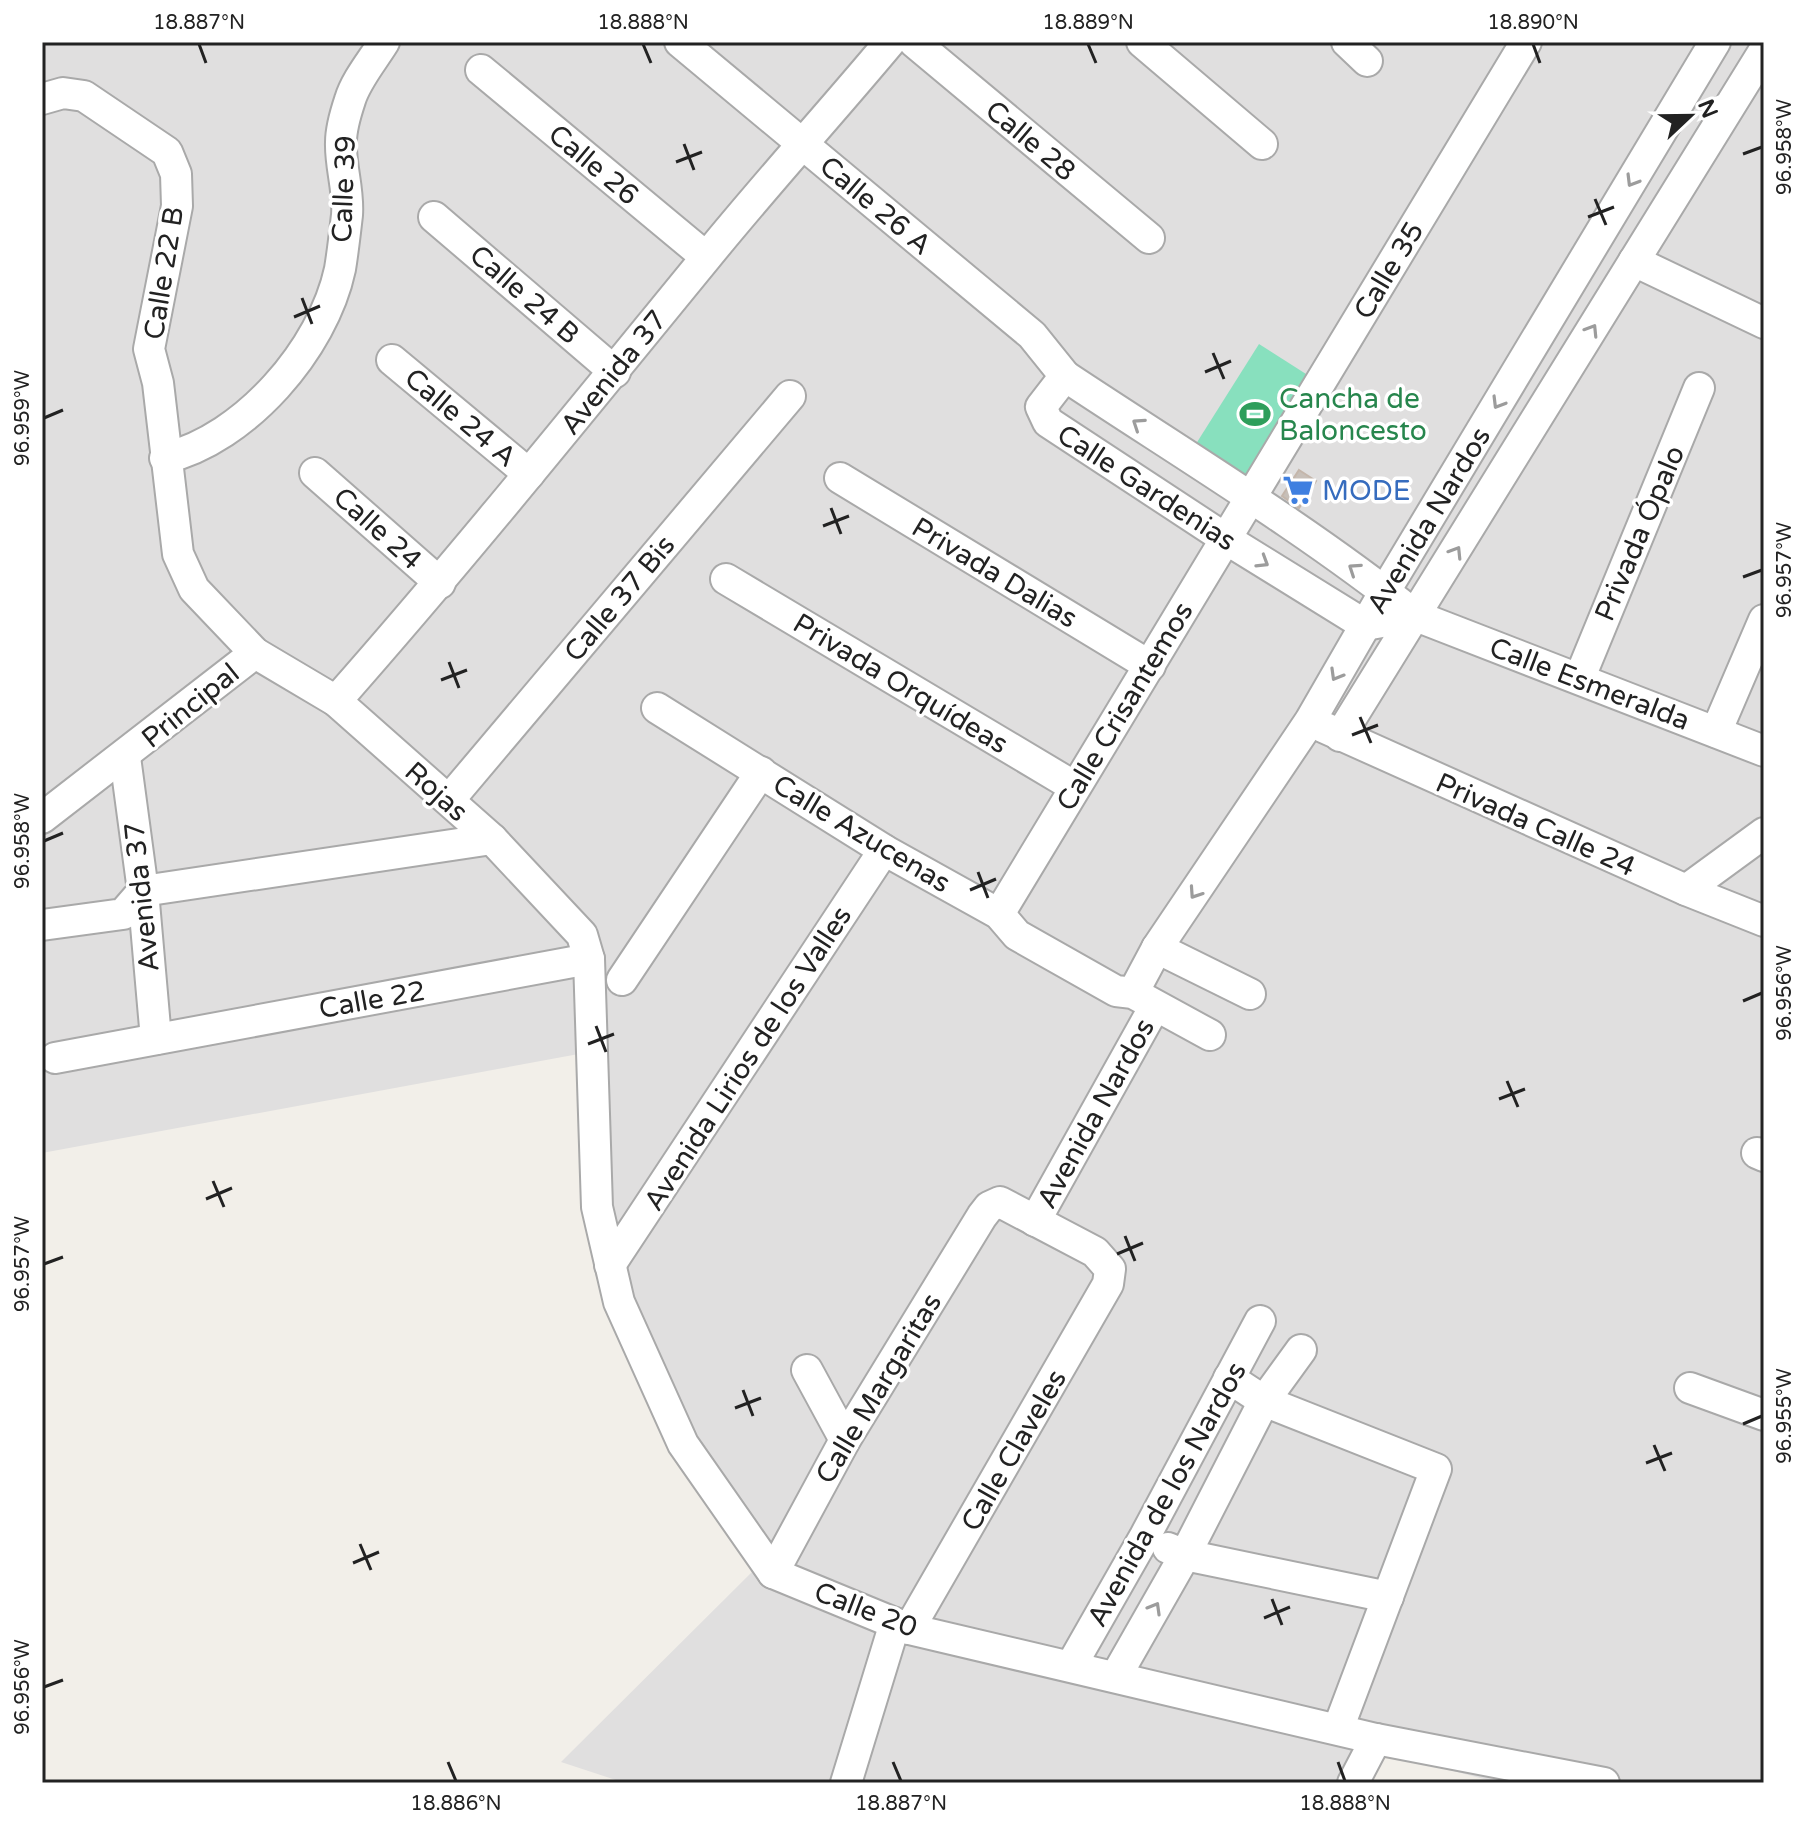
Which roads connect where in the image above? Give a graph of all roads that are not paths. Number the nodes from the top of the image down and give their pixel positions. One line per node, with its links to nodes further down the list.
1 (384, 42): 23 (street, Calle 39)
2 (680, 42): 12 (street, Calle 26 A)
3 (890, 42): 12 (street, Avenida 37)
4 (914, 42): 14 (street, Calle 28)
5 (1142, 42): 11 (street)
6 (1526, 42): 27 (street, Calle 35)
7 (1715, 42): 31 (street, Avenida Nardos, one-way to 31)
8 (1764, 51): 16 (street, Avenida Nardos)
9 (481, 70): 15 (street, Calle 26)
10 (42, 99): 23 (street, Calle 22 B)
11 (1262, 144)
12 (804, 145): 15 (street, Avenida 37); 20 (street, Calle 26 A)
13 (434, 217): 19 (street, Calle 24 B)
14 (1149, 238)
15 (706, 257): 19 (street, Avenida 37)
16 (1634, 261): 17 (street); 32 (street, Avenida Nardos, one-way to 16)
17 (1764, 323)
18 (392, 360): 25 (street, Calle 24 A)
19 (615, 372): 25 (street, Avenida 37)
20 (1065, 376): 27 (street, Calle Gardenias, one-way to 20); 28 (street, Calle Gardenias)
21 (1699, 388): 37 (street, Privada Ópalo)
22 (790, 396): 47 (street, Calle 37 Bis)
23 (165, 458): 35 (street, Calle 22 B)
24 (315, 473): 30 (street, Calle 24)
25 (529, 474): 30 (street, Avenida 37)
26 (840, 478): 36 (street, Privada Dalias)
27 (1251, 499): 28 (street, Calle Crisantemos); 31 (street, Calle Gardenias, one-way to 27)
28 (1226, 539): 34 (street, Calle Gardenias, one-way to 34); 36 (street, Calle Crisantemos)
29 (726, 579): 46 (street, Privada Orquídeas)
30 (440, 583): 38 (street, Avenida 37)
31 (1385, 591): 32 (street, Calle Gardenias); 34 (street, Avenida Nardos)
32 (1416, 616): 34 (street); 37 (street, Calle Esmeralda); 42 (street, Avenida Nardos)
33 (1764, 620): 41 (street)
34 (1365, 625): 40 (street, Avenida Nardos, one-way to 40)
35 (255, 653): 38 (street, Rojas); 44 (street, Principal)
36 (1150, 666): 46 (street, Calle Crisantemos)
37 (1580, 677): 41 (street, Calle Esmeralda)
38 (336, 701): 47 (street, Rojas)
39 (657, 708): 45 (street, Calle Azucenas)
40 (1310, 721): 42 (street, Privada Calle 24); 57 (street, Avenida Nardos, one-way to 57)
41 (1716, 732): 43 (street, Calle Esmeralda)
42 (1340, 736): 52 (street, Privada Calle 24)
43 (1764, 751)
44 (125, 757): 48 (street); 53 (street, Avenida 37)
45 (761, 772): 51 (street, Calle Azucenas); 59 (street)
46 (1075, 787): 54 (street, Calle Crisantemos)
47 (449, 800): 50 (street, Rojas)
48 (42, 818)
49 (1764, 833): 52 (street)
50 (492, 839): 53 (street); 58 (street, Rojas)
51 (884, 850): 54 (street, Calle Azucenas); 66 (street, Avenida Lirios de los Valles)
52 (1686, 890): 55 (street, Privada Calle 24)
53 (143, 891): 56 (street); 63 (street, Avenida 37)
54 (999, 914): 61 (street, Calle Azucenas)
55 (1761, 915)
56 (42, 925)
57 (1157, 948): 60 (street); 61 (street, Avenida Nardos)
58 (589, 959): 63 (street, Calle 22); 66 (street)
59 (622, 980)
60 (1250, 994)
61 (1144, 999): 62 (street, Calle Azucenas); 65 (street, Avenida Nardos)
62 (1210, 1035)
63 (156, 1039): 64 (street)
64 (55, 1058)
65 (1035, 1221): 74 (street, Calle Margaritas); 79 (street, Calle Claveles)
66 (610, 1265): 77 (street)
67 (1260, 1321): 70 (street, Avenida de los Nardos)
68 (1301, 1350): 72 (street, Avenida de los Nardos)
69 (807, 1370): 74 (street)
70 (1229, 1378): 72 (street); 75 (street, Avenida de los Nardos)
71 (1690, 1388): 73 (street)
72 (1264, 1401): 76 (street, Avenida de los Nardos); 78 (street)
73 (1764, 1415)
74 (845, 1440): 77 (street, Calle Margaritas)
75 (1144, 1538): 76 (street); 80 (street, Avenida de los Nardos)
76 (1185, 1555): 78 (street); 81 (street, Avenida de los Nardos, one-way to 76)
77 (773, 1573): 79 (street, Calle 20)
78 (1388, 1597): 82 (street)
79 (902, 1626): 80 (street, Calle 20); 84 (street, Calle Claveles)
80 (1071, 1666): 81 (street, Calle 20)
81 (1116, 1676): 82 (street, Calle 20)
82 (1338, 1729): 83 (street, Calle 20)
83 (1376, 1739): 85 (street); 86 (street, Calle 20)
84 (846, 1783)
85 (1353, 1783)
86 (1604, 1783)

